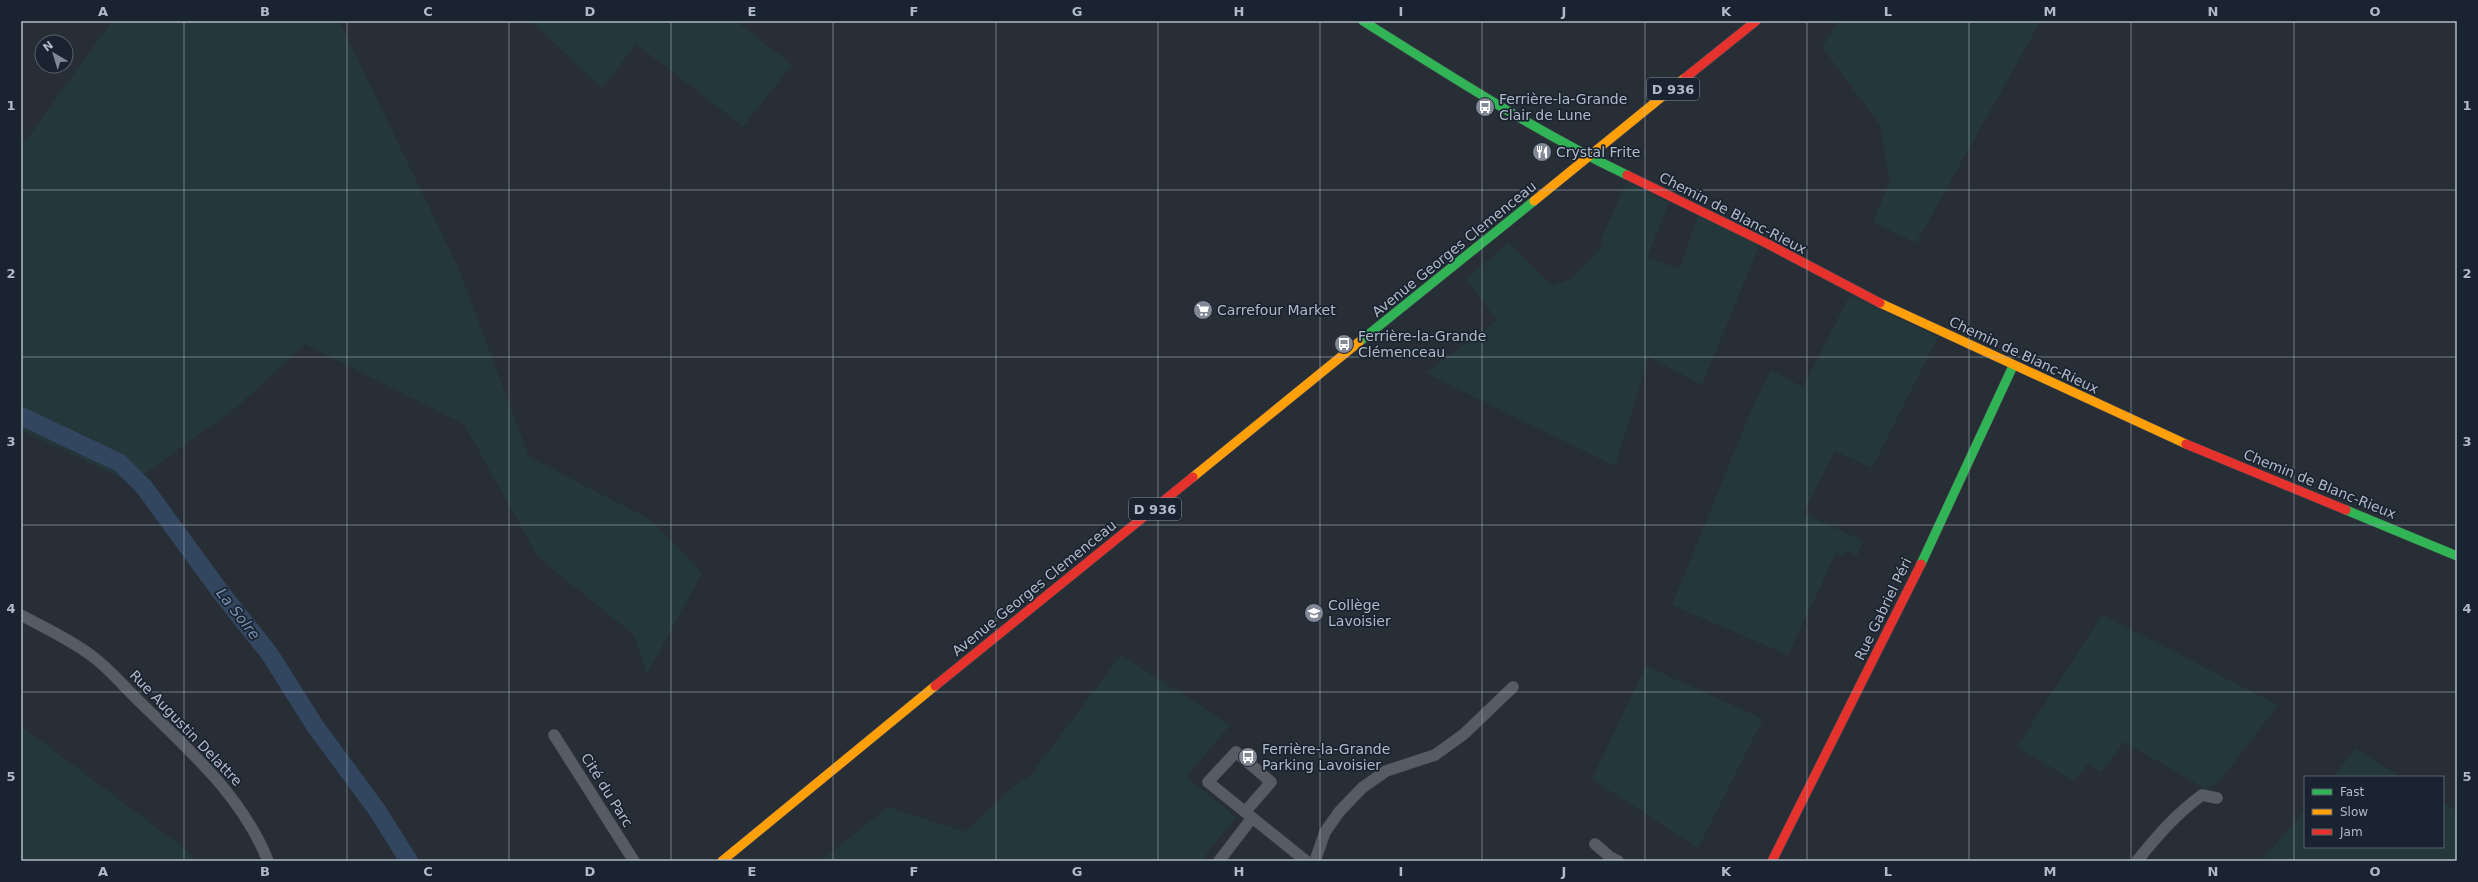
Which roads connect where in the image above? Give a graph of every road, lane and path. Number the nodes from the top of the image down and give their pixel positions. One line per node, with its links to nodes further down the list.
1 (1363, 21): 3 (street, Chemin de Blanc-Rieux)
2 (1756, 21): 3 (street, Avenue Georges Clemenceau / D 936)
3 (1589, 156): 4 (street, Chemin de Blanc-Rieux); 14 (street, Avenue Georges Clemenceau / D 936)
4 (2013, 366): 5 (street, Chemin de Blanc-Rieux); 19 (street, Rue Gabriel Péri)
5 (2457, 556)
6 (21, 615): 12 (street, Rue Augustin Delattre)
7 (1513, 687): 17 (street)
8 (554, 735): 13 (street, Cité du Parc)
9 (2217, 798): 20 (street)
10 (1248, 815): 10 (street); 15 (street); 16 (street)
11 (1595, 844): 18 (street)
12 (268, 861)
13 (634, 861)
14 (722, 861)
15 (1219, 861)
16 (1306, 861)
17 (1315, 861)
18 (1618, 861)
19 (1772, 861)
20 (2137, 861)

